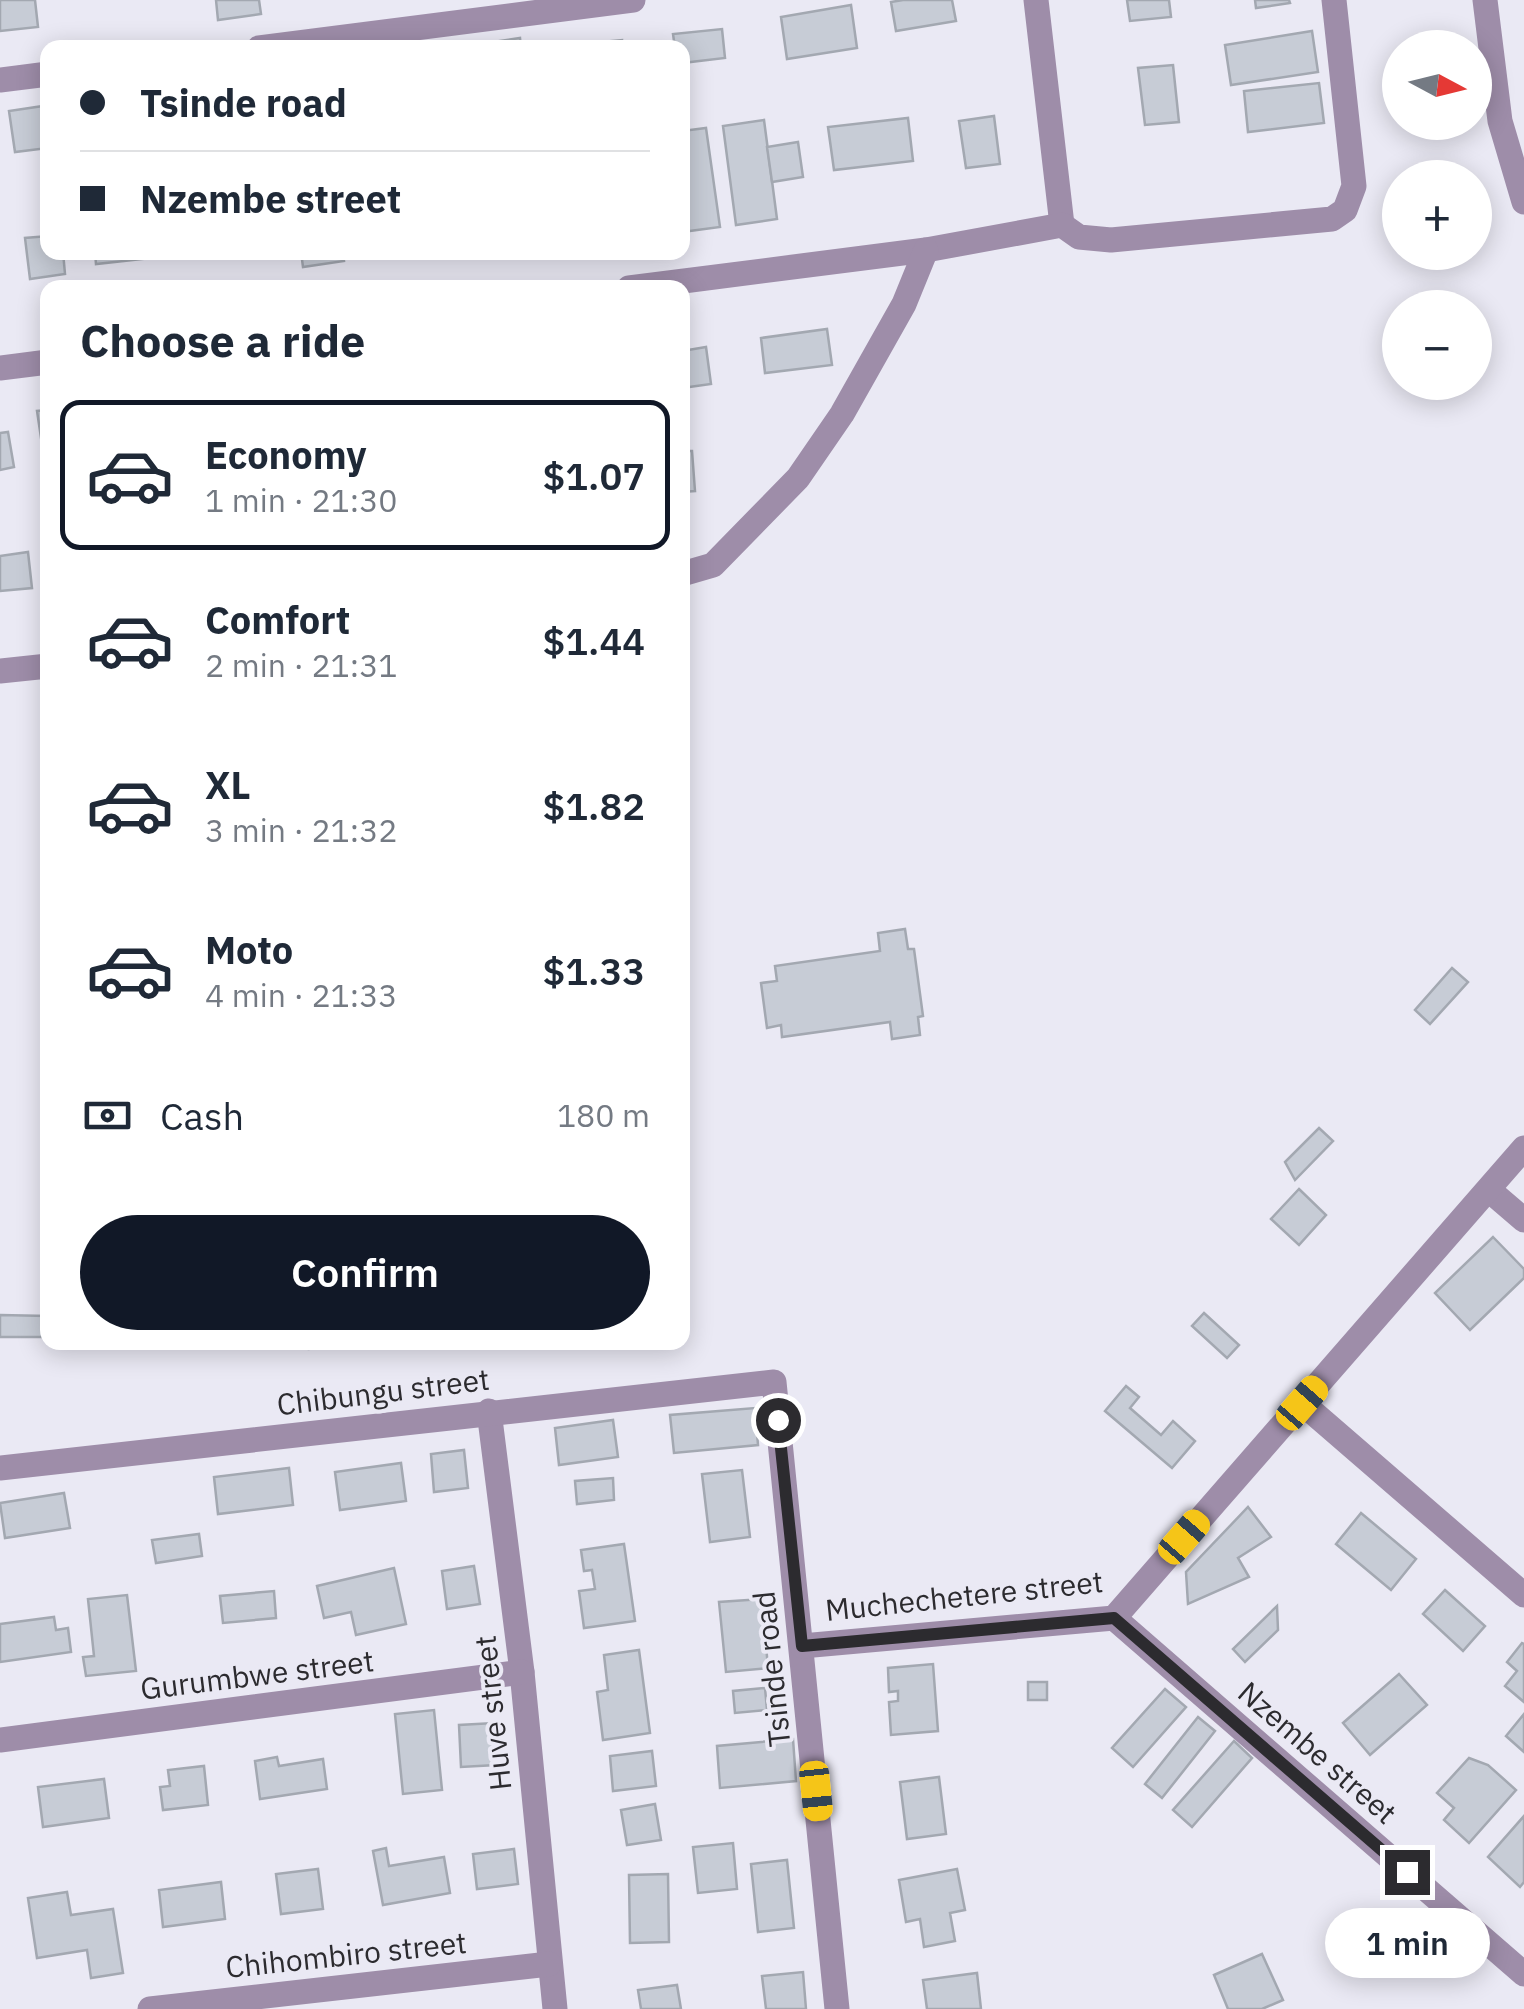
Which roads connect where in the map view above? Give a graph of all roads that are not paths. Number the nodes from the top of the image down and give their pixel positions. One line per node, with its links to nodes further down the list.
1 (634, 0): 5 (street)
2 (1036, 0): 9 (street)
3 (1334, 0): 9 (street)
4 (1485, 0): 8 (street)
5 (322, 40)
6 (40, 75): 7 (street)
7 (0, 80)
8 (1524, 202)
9 (1062, 225): 10 (street)
10 (926, 250): 11 (street); 14 (street)
11 (690, 280)
12 (40, 363): 13 (street)
13 (0, 368)
14 (690, 572)
15 (40, 667): 16 (street)
16 (0, 671)
17 (1524, 1148): 18 (street, Muchechetere street)
18 (1489, 1190): 19 (street); 21 (street, Muchechetere street)
19 (1524, 1220)
20 (774, 1382): 22 (street, Chibungu street); 26 (street, Tsinde road)
21 (1302, 1403): 24 (street); 25 (street, Muchechetere street)
22 (489, 1411): 23 (street, Chibungu street); 27 (street, Huve street)
23 (0, 1468)
24 (1524, 1595)
25 (1114, 1618): 26 (street, Muchechetere street); 30 (street, Nzembe street)
26 (802, 1646): 33 (street, Tsinde road)
27 (522, 1672): 28 (street, Gurumbwe street); 29 (street, Huve street)
28 (0, 1740)
29 (550, 1964): 31 (street, Chihombiro street); 32 (street, Huve street)
30 (1524, 1974)
31 (150, 2009)
32 (555, 2009)
33 (837, 2009)

